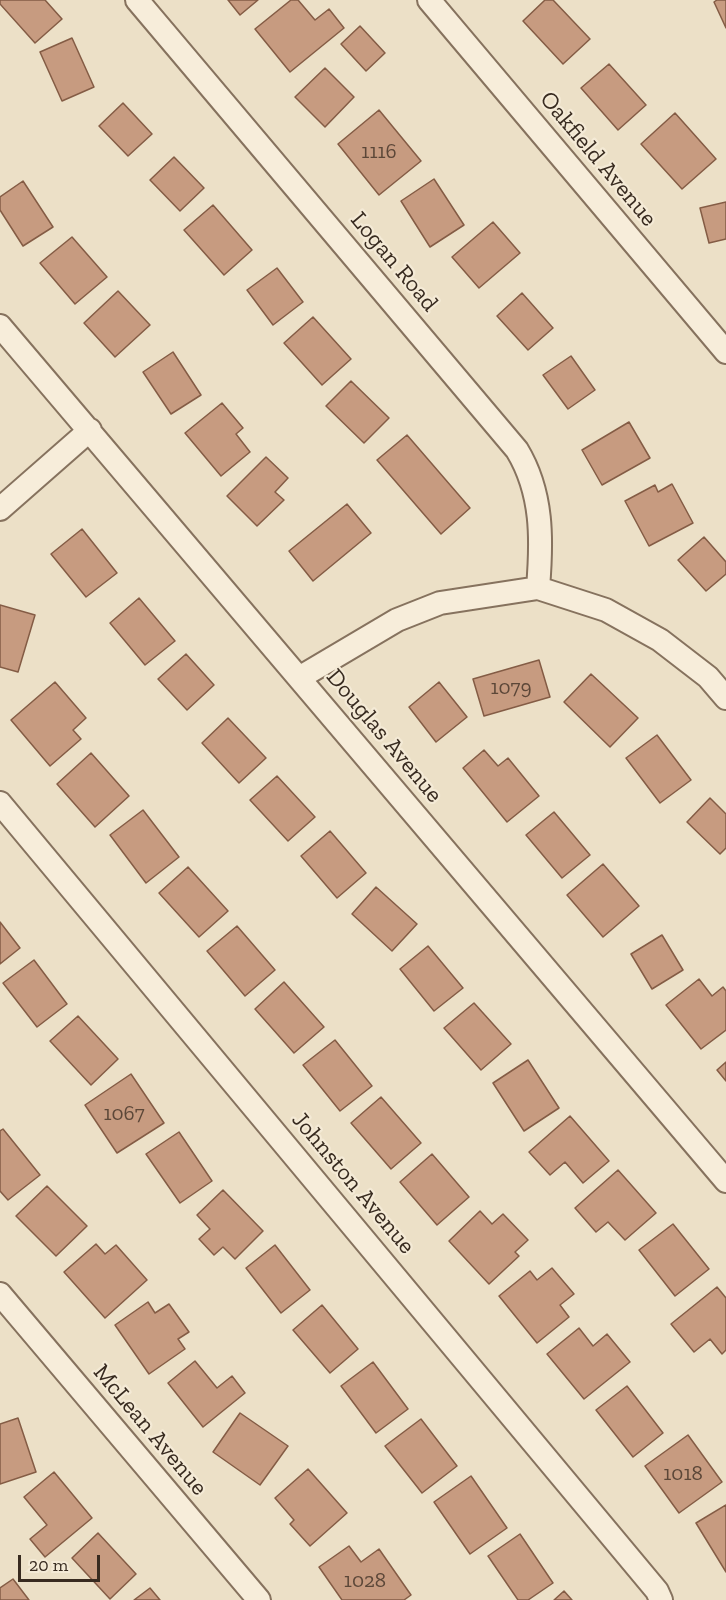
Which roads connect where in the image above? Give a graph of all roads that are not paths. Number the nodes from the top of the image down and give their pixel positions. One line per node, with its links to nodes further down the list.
1 (137, 0): 8 (street, Logan Road)
2 (429, 0): 4 (street, Oakfield Avenue)
3 (0, 326): 6 (street, Douglas Avenue)
4 (719, 329): 5 (street, Oakfield Avenue)
5 (726, 352)
6 (90, 430): 7 (street); 9 (street, Douglas Avenue)
7 (0, 509)
8 (538, 588): 9 (street); 10 (street)
9 (299, 678): 12 (street, Douglas Avenue)
10 (726, 698)
11 (0, 803): 15 (street, Johnston Avenue)
12 (726, 1181)
13 (0, 1294): 14 (street, McLean Avenue)
14 (259, 1600)
15 (662, 1600)

